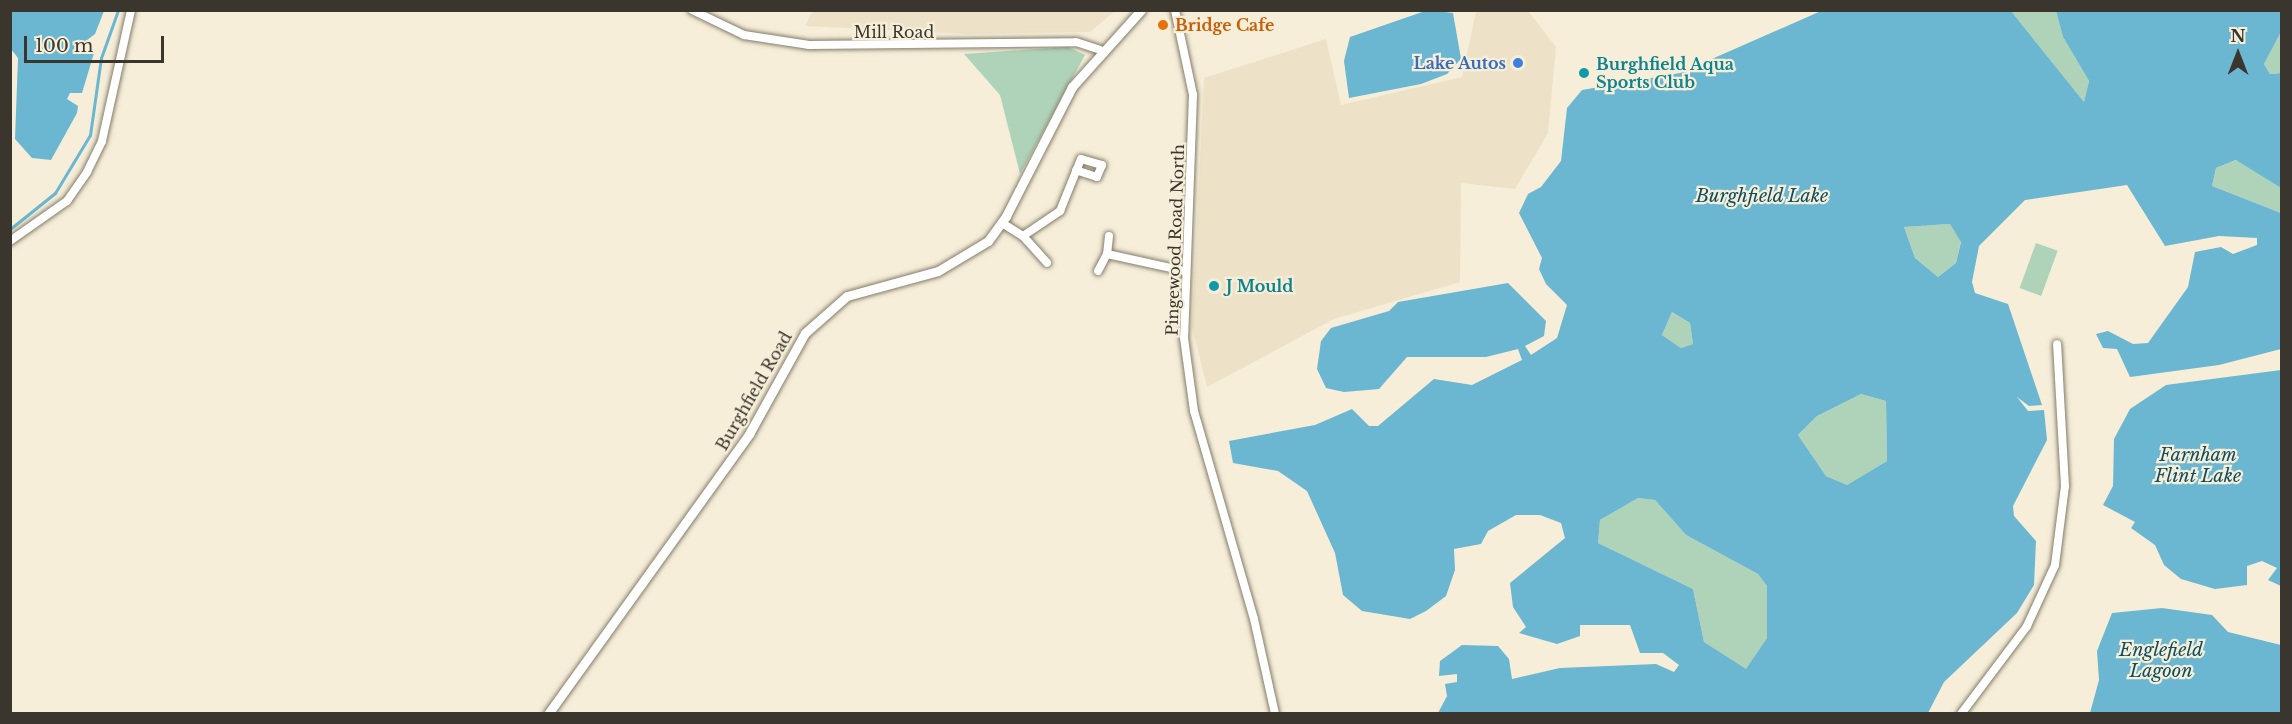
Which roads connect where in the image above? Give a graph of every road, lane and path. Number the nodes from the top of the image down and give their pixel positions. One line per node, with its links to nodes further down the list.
1 (131, 10): 10 (street)
2 (692, 10): 5 (street, Mill Road)
3 (1141, 10): 5 (street, Burghfield Road)
4 (1175, 10): 14 (street, Pingewood Road North)
5 (1100, 51): 7 (street, Burghfield Road)
6 (1076, 170): 8 (street)
7 (1002, 223): 8 (street); 16 (street, Burghfield Road)
8 (1023, 236): 12 (street)
9 (1109, 236): 11 (street)
10 (10, 241)
11 (1107, 254): 13 (street); 14 (street)
12 (1047, 263)
13 (1098, 271)
14 (1185, 271): 17 (street, Pingewood Road North)
15 (2057, 344): 18 (street)
16 (548, 714)
17 (1275, 714)
18 (1961, 714)

